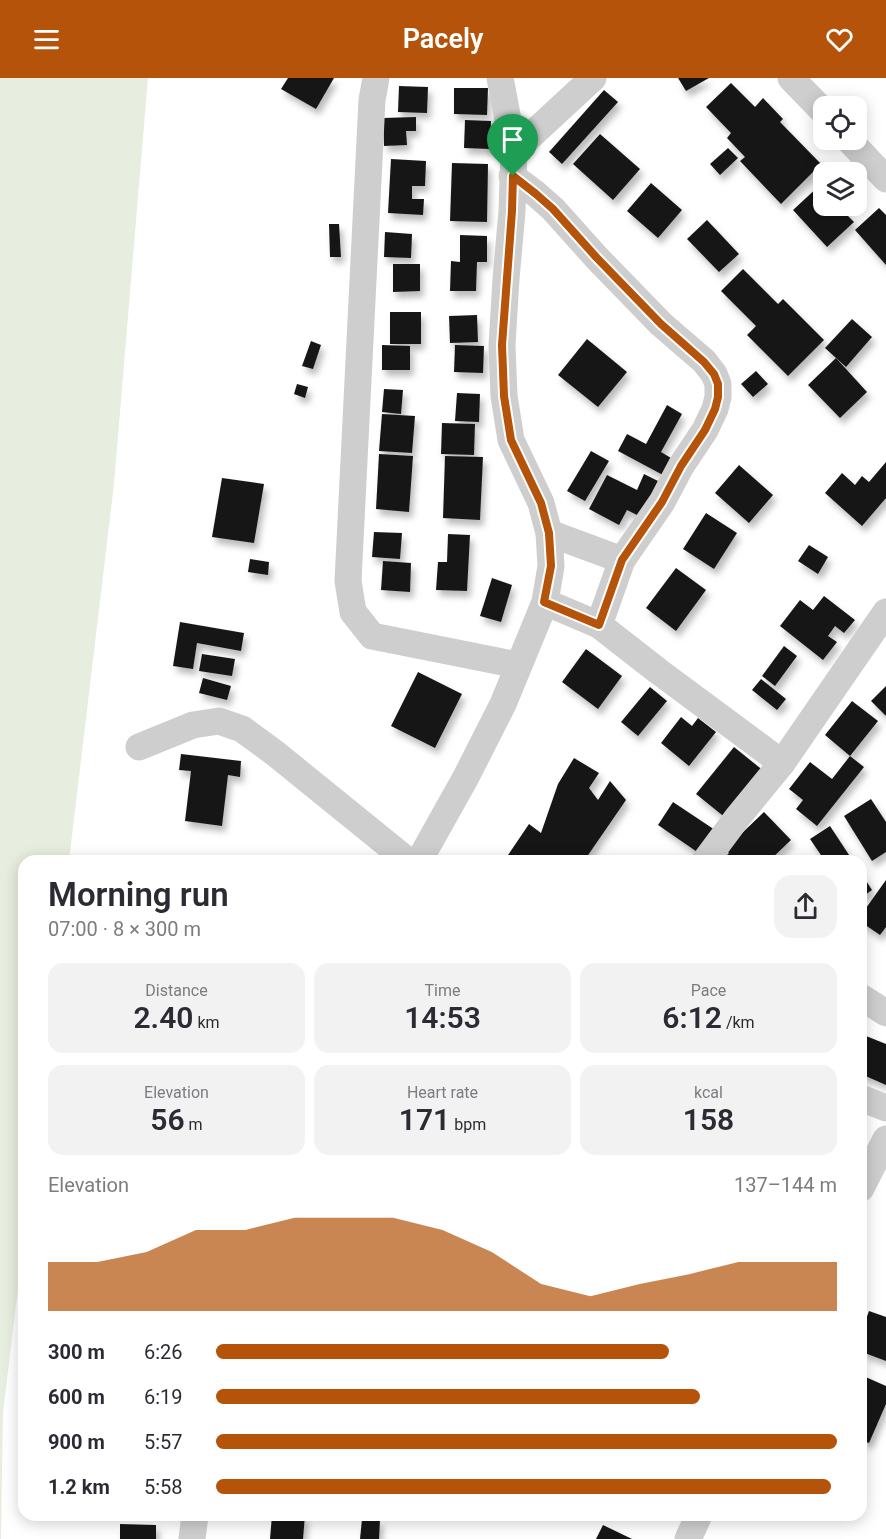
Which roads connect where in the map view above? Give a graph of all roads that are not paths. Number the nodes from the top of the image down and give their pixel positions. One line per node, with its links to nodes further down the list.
1 (376, 78): 14 (street)
2 (500, 78): 7 (street)
3 (593, 78): 7 (street)
4 (791, 78): 5 (street)
5 (813, 101)
6 (858, 150): 8 (street)
7 (513, 163): 9 (street); 10 (street)
8 (886, 179)
9 (549, 533): 10 (street); 11 (street)
10 (622, 560): 13 (street)
11 (544, 602): 13 (street); 14 (street)
12 (886, 612): 16 (street)
13 (599, 625): 16 (street)
14 (518, 665): 18 (street)
15 (139, 747): 17 (street)
16 (782, 763): 19 (street)
17 (401, 855)
18 (421, 855)
19 (709, 855)
20 (867, 1001): 21 (street)
21 (886, 1013)
22 (867, 1100): 23 (street)
23 (886, 1108)
24 (886, 1139): 25 (street)
25 (867, 1176)
26 (194, 1521): 28 (street)
27 (696, 1521): 29 (street)
28 (192, 1539)
29 (688, 1539)

